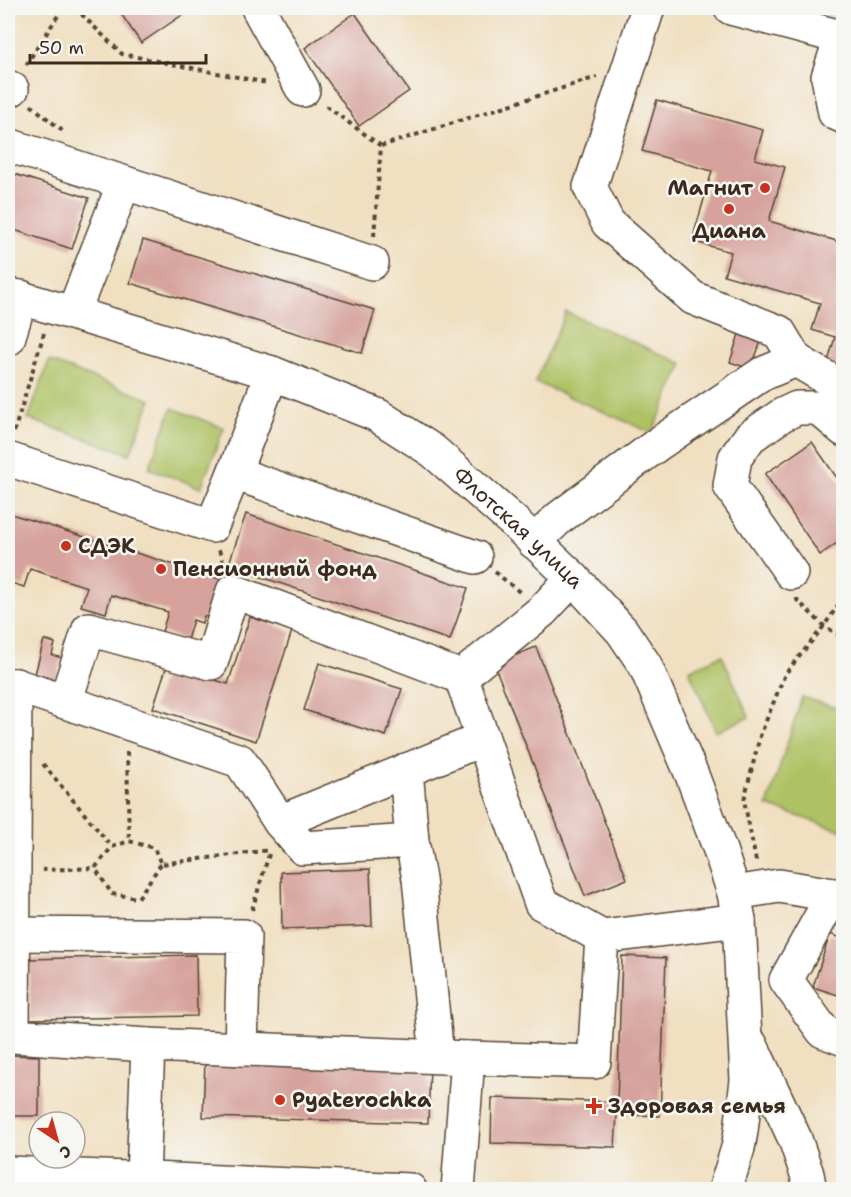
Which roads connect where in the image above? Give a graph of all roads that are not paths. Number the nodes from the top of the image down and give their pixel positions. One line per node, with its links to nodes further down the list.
1 (258, 8): 5 (street)
2 (648, 8): 12 (street)
3 (731, 8): 4 (street)
4 (842, 38): 6 (street)
5 (303, 90)
6 (843, 117)
7 (8, 145): 8 (street)
8 (124, 183): 9 (street); 10 (street)
9 (372, 263)
10 (38, 303): 11 (street); 13 (street, Флотская улица)
11 (8, 339)
12 (796, 360): 14 (street); 18 (street)
13 (272, 374): 17 (street); 18 (street, Флотская улица)
14 (843, 386)
15 (843, 430): 20 (street)
16 (9, 451): 17 (street)
17 (234, 473): 19 (street)
18 (534, 542): 21 (street, Флотская улица)
19 (476, 557)
20 (791, 573)
21 (573, 578): 22 (street); 30 (street, Флотская улица)
22 (461, 677): 24 (street); 25 (street)
23 (11, 685): 24 (street); 31 (street)
24 (65, 702): 27 (street)
25 (483, 739): 26 (street); 32 (street)
26 (406, 770): 27 (street); 28 (street)
27 (275, 836): 28 (street)
28 (412, 841): 37 (street)
29 (838, 896): 30 (street); 34 (street)
30 (745, 901): 32 (street); 33 (street, Флотская улица)
31 (14, 934): 35 (street); 36 (street)
32 (602, 937): 37 (street)
33 (745, 1032): 42 (street, Флотская улица); 43 (street, Флотская улица)
34 (843, 1039)
35 (148, 1045): 36 (street); 39 (street)
36 (242, 1049): 37 (street)
37 (452, 1057): 41 (street)
38 (8, 1173): 39 (street)
39 (154, 1182): 40 (street)
40 (410, 1190)
41 (458, 1190)
42 (725, 1190)
43 (810, 1190)

